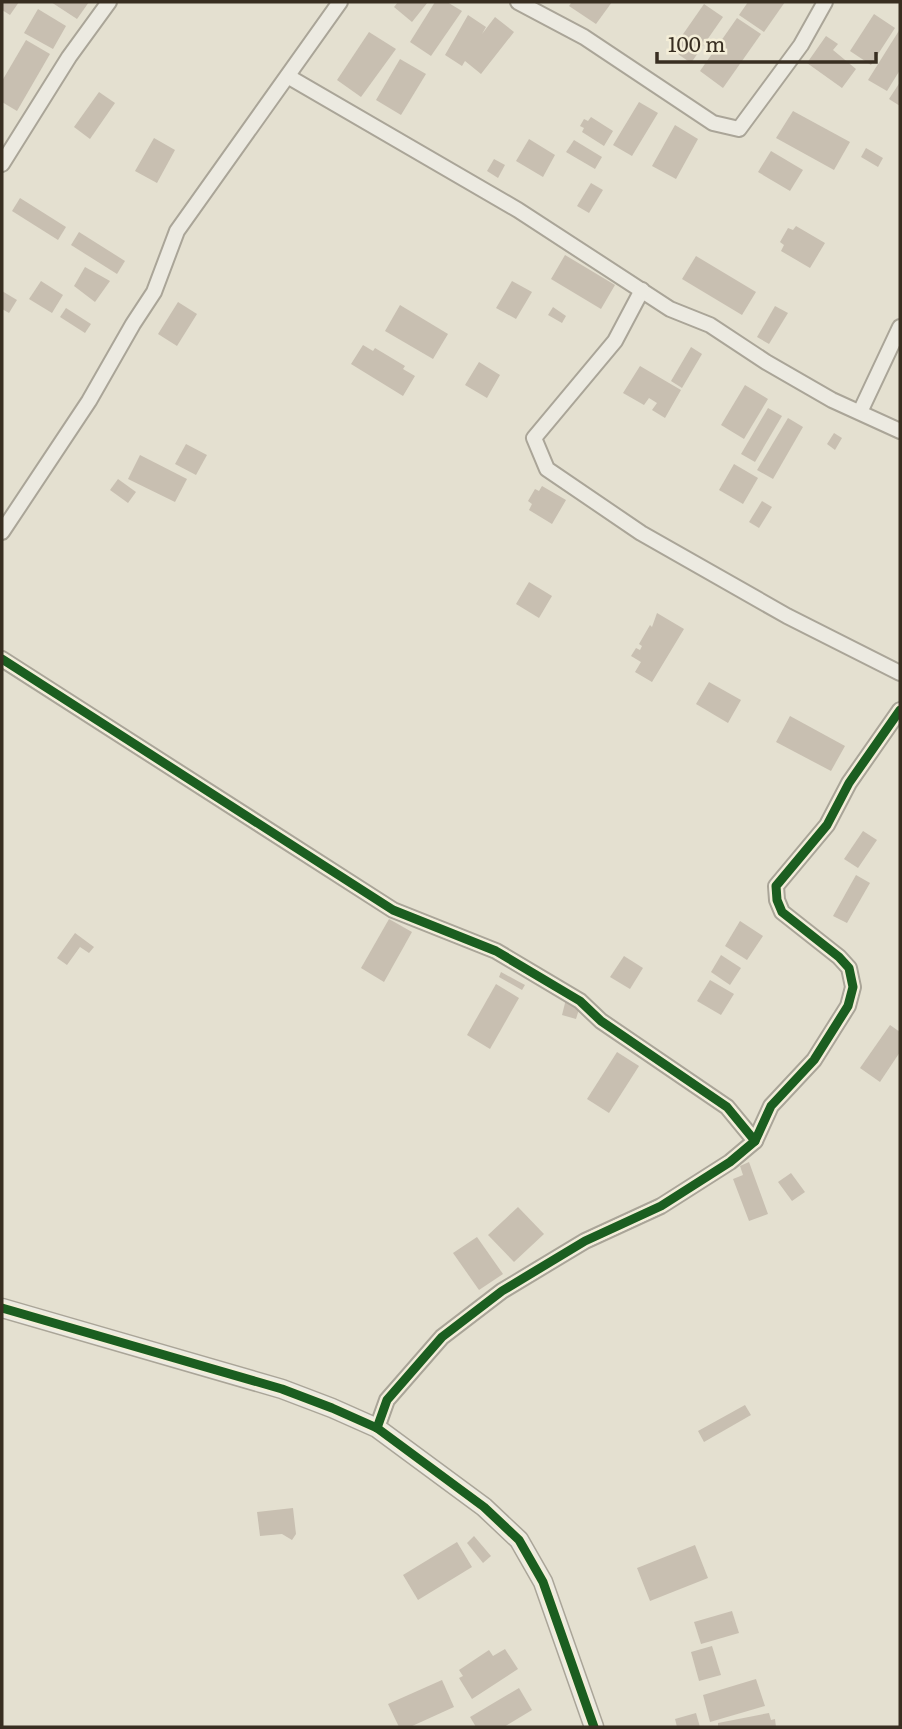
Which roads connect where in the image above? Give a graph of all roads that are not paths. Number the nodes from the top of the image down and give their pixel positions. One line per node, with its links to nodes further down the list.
1 (109, 2): 6 (street)
2 (340, 2): 5 (street)
3 (518, 2): 4 (street)
4 (825, 2)
5 (289, 77): 7 (street); 11 (street)
6 (2, 164)
7 (642, 290): 9 (street); 13 (street)
8 (900, 327): 9 (street)
9 (860, 412): 10 (street)
10 (900, 431)
11 (2, 532)
12 (2, 659): 15 (street)
13 (900, 673)
14 (900, 710): 15 (street)
15 (755, 1141): 17 (street)
16 (2, 1308): 17 (street)
17 (377, 1428): 18 (street)
18 (594, 1727)

